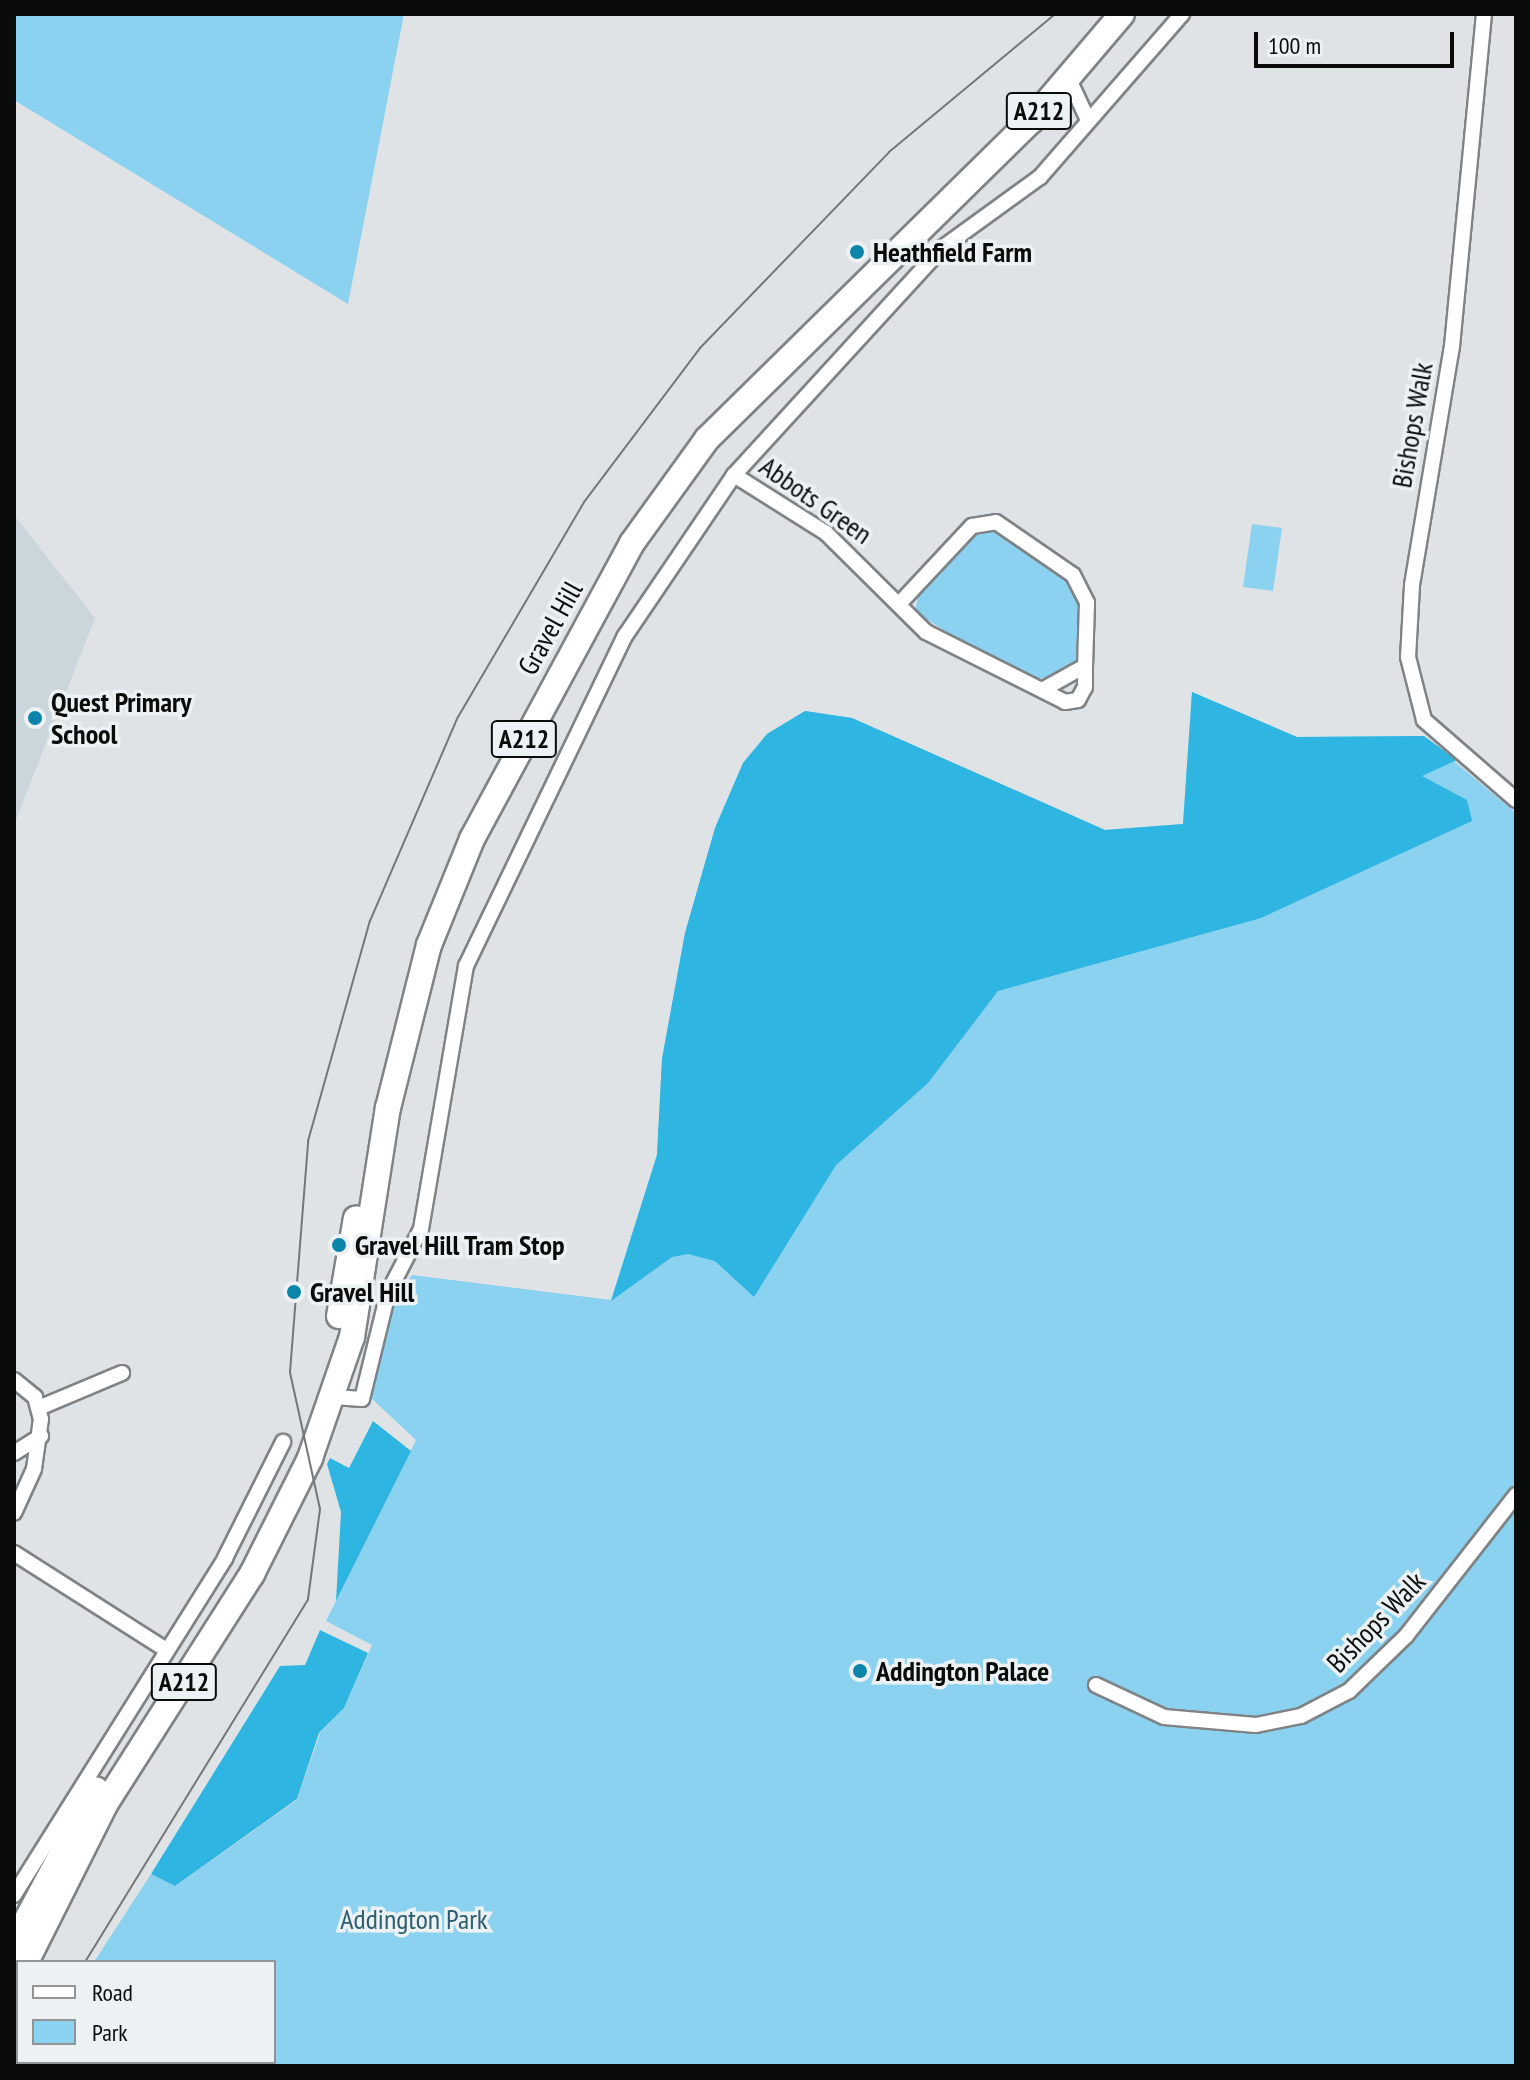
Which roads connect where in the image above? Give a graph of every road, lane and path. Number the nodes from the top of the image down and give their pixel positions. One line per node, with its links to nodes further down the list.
1 (1122, 14): 4 (main road, Gravel Hill / A212)
2 (1182, 14): 5 (street, Gravel Hill)
3 (1484, 14): 11 (street, Bishops Walk)
4 (1068, 77): 5 (street); 6 (main road, Gravel Hill / A212)
5 (1088, 120): 7 (street, Gravel Hill)
6 (949, 203): 14 (main road, Gravel Hill / A212); 20 (main road, Gravel Hill / A212)
7 (734, 475): 8 (street, Abbots Green); 14 (street, Gravel Hill)
8 (899, 604): 9 (street, Abbots Green); 10 (street, Abbots Green)
9 (1085, 666): 10 (street); 10 (street, Abbots Green)
10 (1042, 690)
11 (1516, 800)
12 (122, 1373): 15 (street)
13 (14, 1380): 15 (street)
14 (344, 1400): 27 (main road, Gravel Hill / A212)
15 (41, 1407): 16 (street)
16 (41, 1436): 18 (street); 21 (street)
17 (283, 1442): 20 (street, Gravel Hill)
18 (14, 1453)
19 (1516, 1495): 24 (street, Bishops Walk)
20 (268, 1496): 23 (street, Gravel Hill); 26 (main road, Gravel Hill / A212)
21 (14, 1513)
22 (14, 1553): 23 (street)
23 (166, 1650): 25 (street, Gravel Hill)
24 (1096, 1685)
25 (14, 1895)
26 (17, 1925)
27 (27, 1960)

